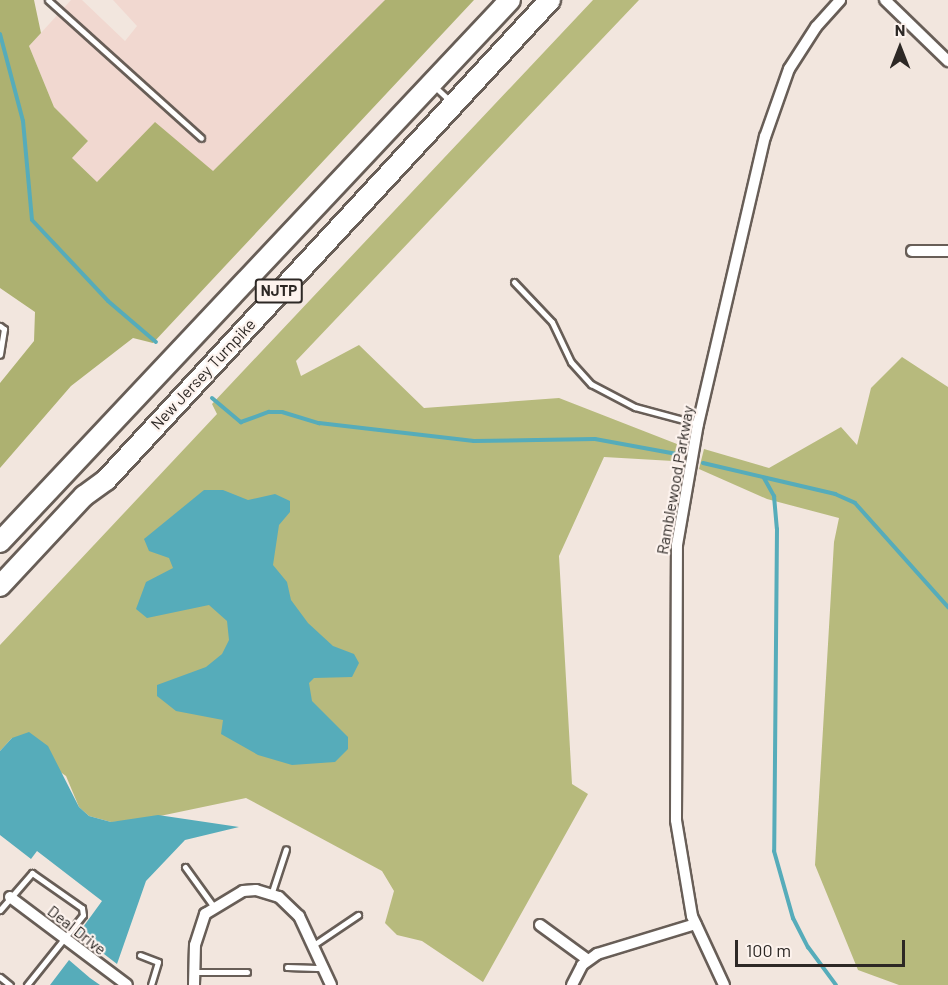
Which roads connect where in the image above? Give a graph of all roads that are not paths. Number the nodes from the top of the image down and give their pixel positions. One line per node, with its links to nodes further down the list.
1 (48, 0): 9 (lane)
2 (510, 0): 7 (highway, New Jersey Turnpike / NJTP)
3 (550, 0): 8 (highway, New Jersey Turnpike / NJTP)
4 (840, 0): 15 (street, Ramblewood Parkway)
5 (885, 0): 6 (street)
6 (948, 61)
7 (430, 82): 8 (lane); 17 (highway, New Jersey Turnpike / NJTP)
8 (454, 104): 16 (highway, New Jersey Turnpike / NJTP)
9 (201, 138)
10 (912, 251): 11 (street)
11 (948, 251)
12 (514, 282): 15 (lane)
13 (0, 326): 14 (lane)
14 (0, 355)
15 (698, 424): 27 (street, Ramblewood Parkway)
16 (106, 480): 18 (highway, New Jersey Turnpike / NJTP); 19 (highway)
17 (5, 535)
18 (0, 586)
19 (0, 602)
20 (286, 849): 22 (lane)
21 (185, 867): 24 (lane)
22 (271, 895): 24 (street); 30 (street)
23 (10, 897): 25 (lane); 29 (street, Deal Drive); 29 (lane)
24 (214, 907): 35 (street)
25 (0, 910)
26 (358, 915): 30 (lane)
27 (696, 924): 32 (street); 45 (street, Ramblewood Parkway)
28 (540, 925): 32 (street)
29 (64, 939): 39 (lane); 40 (street, Deal Drive)
30 (315, 944): 34 (street)
31 (140, 955): 41 (lane)
32 (588, 960): 44 (street)
33 (287, 967): 34 (lane)
34 (326, 968): 43 (street)
35 (194, 972): 36 (lane); 42 (street)
36 (248, 972)
37 (0, 977): 38 (lane)
38 (10, 985)
39 (27, 985)
40 (127, 985)
41 (151, 985)
42 (194, 985)
43 (331, 985)
44 (572, 985)
45 (724, 985)

